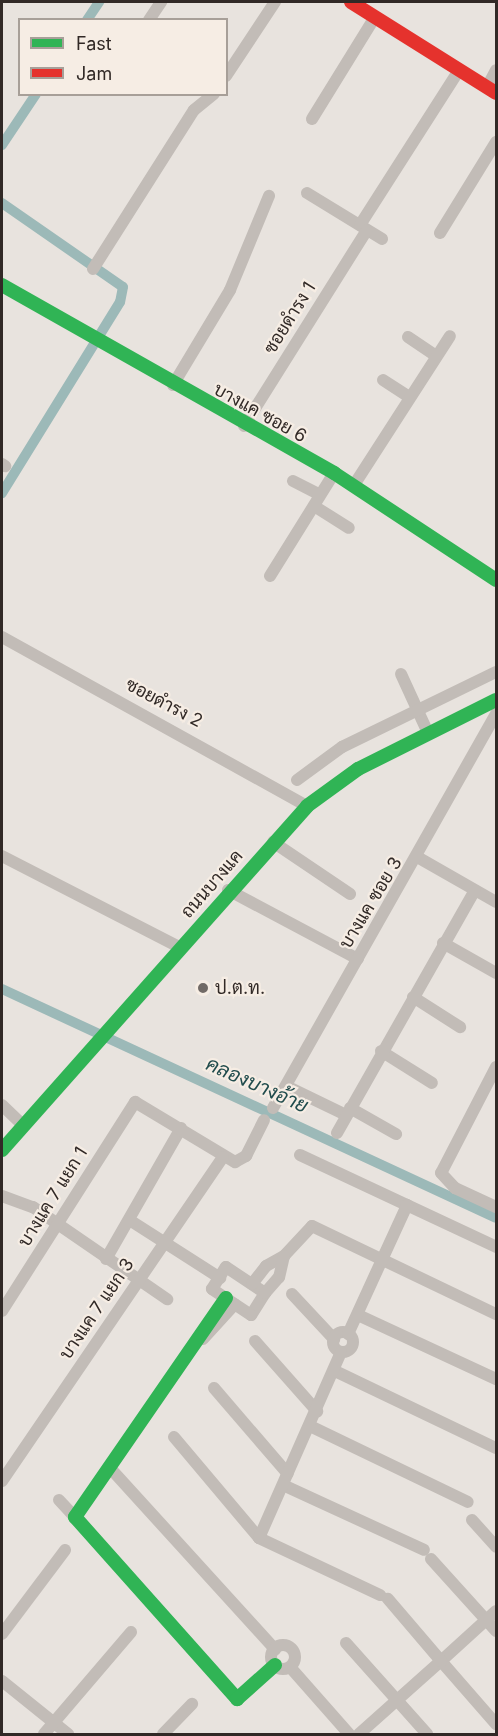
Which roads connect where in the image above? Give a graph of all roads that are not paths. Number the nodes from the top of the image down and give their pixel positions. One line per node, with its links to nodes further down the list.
1 (160, 2): 5 (street)
2 (275, 2): 8 (street)
3 (351, 2): 4 (street)
4 (375, 17): 6 (street); 11 (street)
5 (150, 18)
6 (459, 70): 9 (street); 15 (street, ซอยดำรง 1)
7 (496, 70): 9 (street)
8 (228, 73)
9 (492, 90)
10 (212, 96): 18 (street)
11 (312, 119)
12 (496, 142): 16 (street)
13 (308, 193): 15 (street)
14 (268, 196): 24 (street)
15 (363, 228): 17 (street); 26 (street, ซอยดำรง 1)
16 (440, 233)
17 (382, 239)
18 (93, 269)
19 (2, 285): 24 (street, บางแค ซอย 6)
20 (450, 336): 22 (street)
21 (408, 337): 22 (street)
22 (436, 356): 25 (street)
23 (383, 380): 25 (street)
24 (173, 385): 26 (street, บางแค ซอย 6)
25 (409, 397): 29 (street)
26 (244, 426): 27 (street, บางแค ซอย 6)
27 (334, 473): 29 (street, บางแค ซอย 6); 30 (street)
28 (293, 481): 30 (street)
29 (354, 485): 33 (street, บางแค ซอย 6)
30 (317, 501): 31 (street); 32 (street)
31 (349, 528)
32 (270, 576)
33 (496, 580)
34 (2, 637): 42 (street, ซอยดำรง 2)
35 (496, 672): 38 (street)
36 (401, 674): 38 (street)
37 (496, 700): 40 (street, ถนนบางแค)
38 (417, 709): 40 (street); 41 (street)
39 (496, 714): 45 (street, บางแค ซอย 3)
40 (428, 733): 42 (street, ถนนบางแค)
41 (297, 780)
42 (307, 806): 43 (street, ถนนบางแค)
43 (273, 842): 46 (street, ถนนบางแค); 48 (street)
44 (2, 856): 51 (street)
45 (419, 858): 47 (street); 52 (street, บางแค ซอย 3)
46 (228, 890): 51 (street, ถนนบางแค); 52 (street)
47 (475, 890): 49 (street); 50 (street)
48 (350, 894)
49 (496, 902)
50 (443, 943): 53 (street); 54 (street)
51 (181, 948): 64 (street, ถนนบางแค)
52 (358, 959): 59 (street, บางแค ซอย 3)
53 (496, 973)
54 (413, 997): 55 (street); 56 (street)
55 (460, 1027)
56 (381, 1051): 58 (street); 62 (street)
57 (496, 1067): 73 (street)
58 (432, 1083)
59 (286, 1086): 61 (street, บางแค ซอย 3); 62 (street)
60 (2, 1105): 64 (street)
61 (273, 1108)
62 (348, 1111): 66 (street); 67 (street)
63 (264, 1120): 70 (street)
64 (23, 1125): 68 (street, ถนนบางแค)
65 (181, 1128): 70 (street); 74 (street); 75 (street, บางแค 7 แยก 1)
66 (337, 1133)
67 (396, 1134)
68 (2, 1150)
69 (300, 1155): 72 (street)
70 (223, 1157): 76 (street, บางแค 7 แยก 3)
71 (2, 1196): 75 (street)
72 (407, 1205): 77 (street); 80 (street)
73 (496, 1207)
74 (131, 1221): 76 (street); 79 (street)
75 (56, 1228): 79 (street); 88 (street, บางแค 7 แยก 1)
76 (165, 1240): 81 (street); 82 (street, บางแค 7 แยก 3)
77 (496, 1247)
78 (284, 1256): 80 (street); 83 (street); 84 (street)
79 (106, 1259): 82 (street)
80 (382, 1262): 89 (street); 90 (street)
81 (220, 1278): 83 (street); 87 (street)
82 (139, 1280): 86 (street); 104 (street, บางแค 7 แยก 3)
83 (252, 1284): 84 (street)
84 (265, 1293): 87 (street)
85 (292, 1294): 92 (street)
86 (167, 1299)
87 (231, 1301): 102 (street)
88 (2, 1311)
89 (496, 1314)
90 (358, 1315): 91 (street); 96 (street)
91 (348, 1334): 92 (street); 94 (street)
92 (334, 1339): 94 (street)
93 (255, 1341): 98 (street)
94 (341, 1352): 95 (street)
95 (335, 1371): 98 (street); 101 (street)
96 (496, 1379)
97 (214, 1388): 103 (street)
98 (317, 1411): 99 (street)
99 (310, 1426): 103 (street); 106 (street)
100 (174, 1437): 109 (street)
101 (496, 1448)
102 (111, 1469): 107 (street); 117 (street)
103 (286, 1479): 109 (street); 112 (street)
104 (2, 1481)
105 (59, 1500): 107 (street)
106 (468, 1502)
107 (75, 1517): 119 (street)
108 (472, 1520): 110 (street)
109 (260, 1538): 118 (street)
110 (496, 1547)
111 (65, 1550): 115 (street)
112 (492, 1616): 113 (street); 118 (street)
113 (496, 1631)
114 (131, 1632): 124 (street)
115 (2, 1634)
116 (346, 1643): 122 (street)
117 (275, 1648): 119 (street); 120 (street)
118 (441, 1661): 122 (street); 125 (street)
119 (274, 1665): 120 (street)
120 (290, 1667): 129 (street)
121 (2, 1682): 124 (street)
122 (397, 1700): 130 (street); 131 (street)
123 (192, 1704): 128 (street)
124 (54, 1723): 126 (street); 127 (street)
125 (496, 1724)
126 (44, 1734)
127 (68, 1734)
128 (163, 1734)
129 (349, 1734)
130 (359, 1734)
131 (427, 1734)

